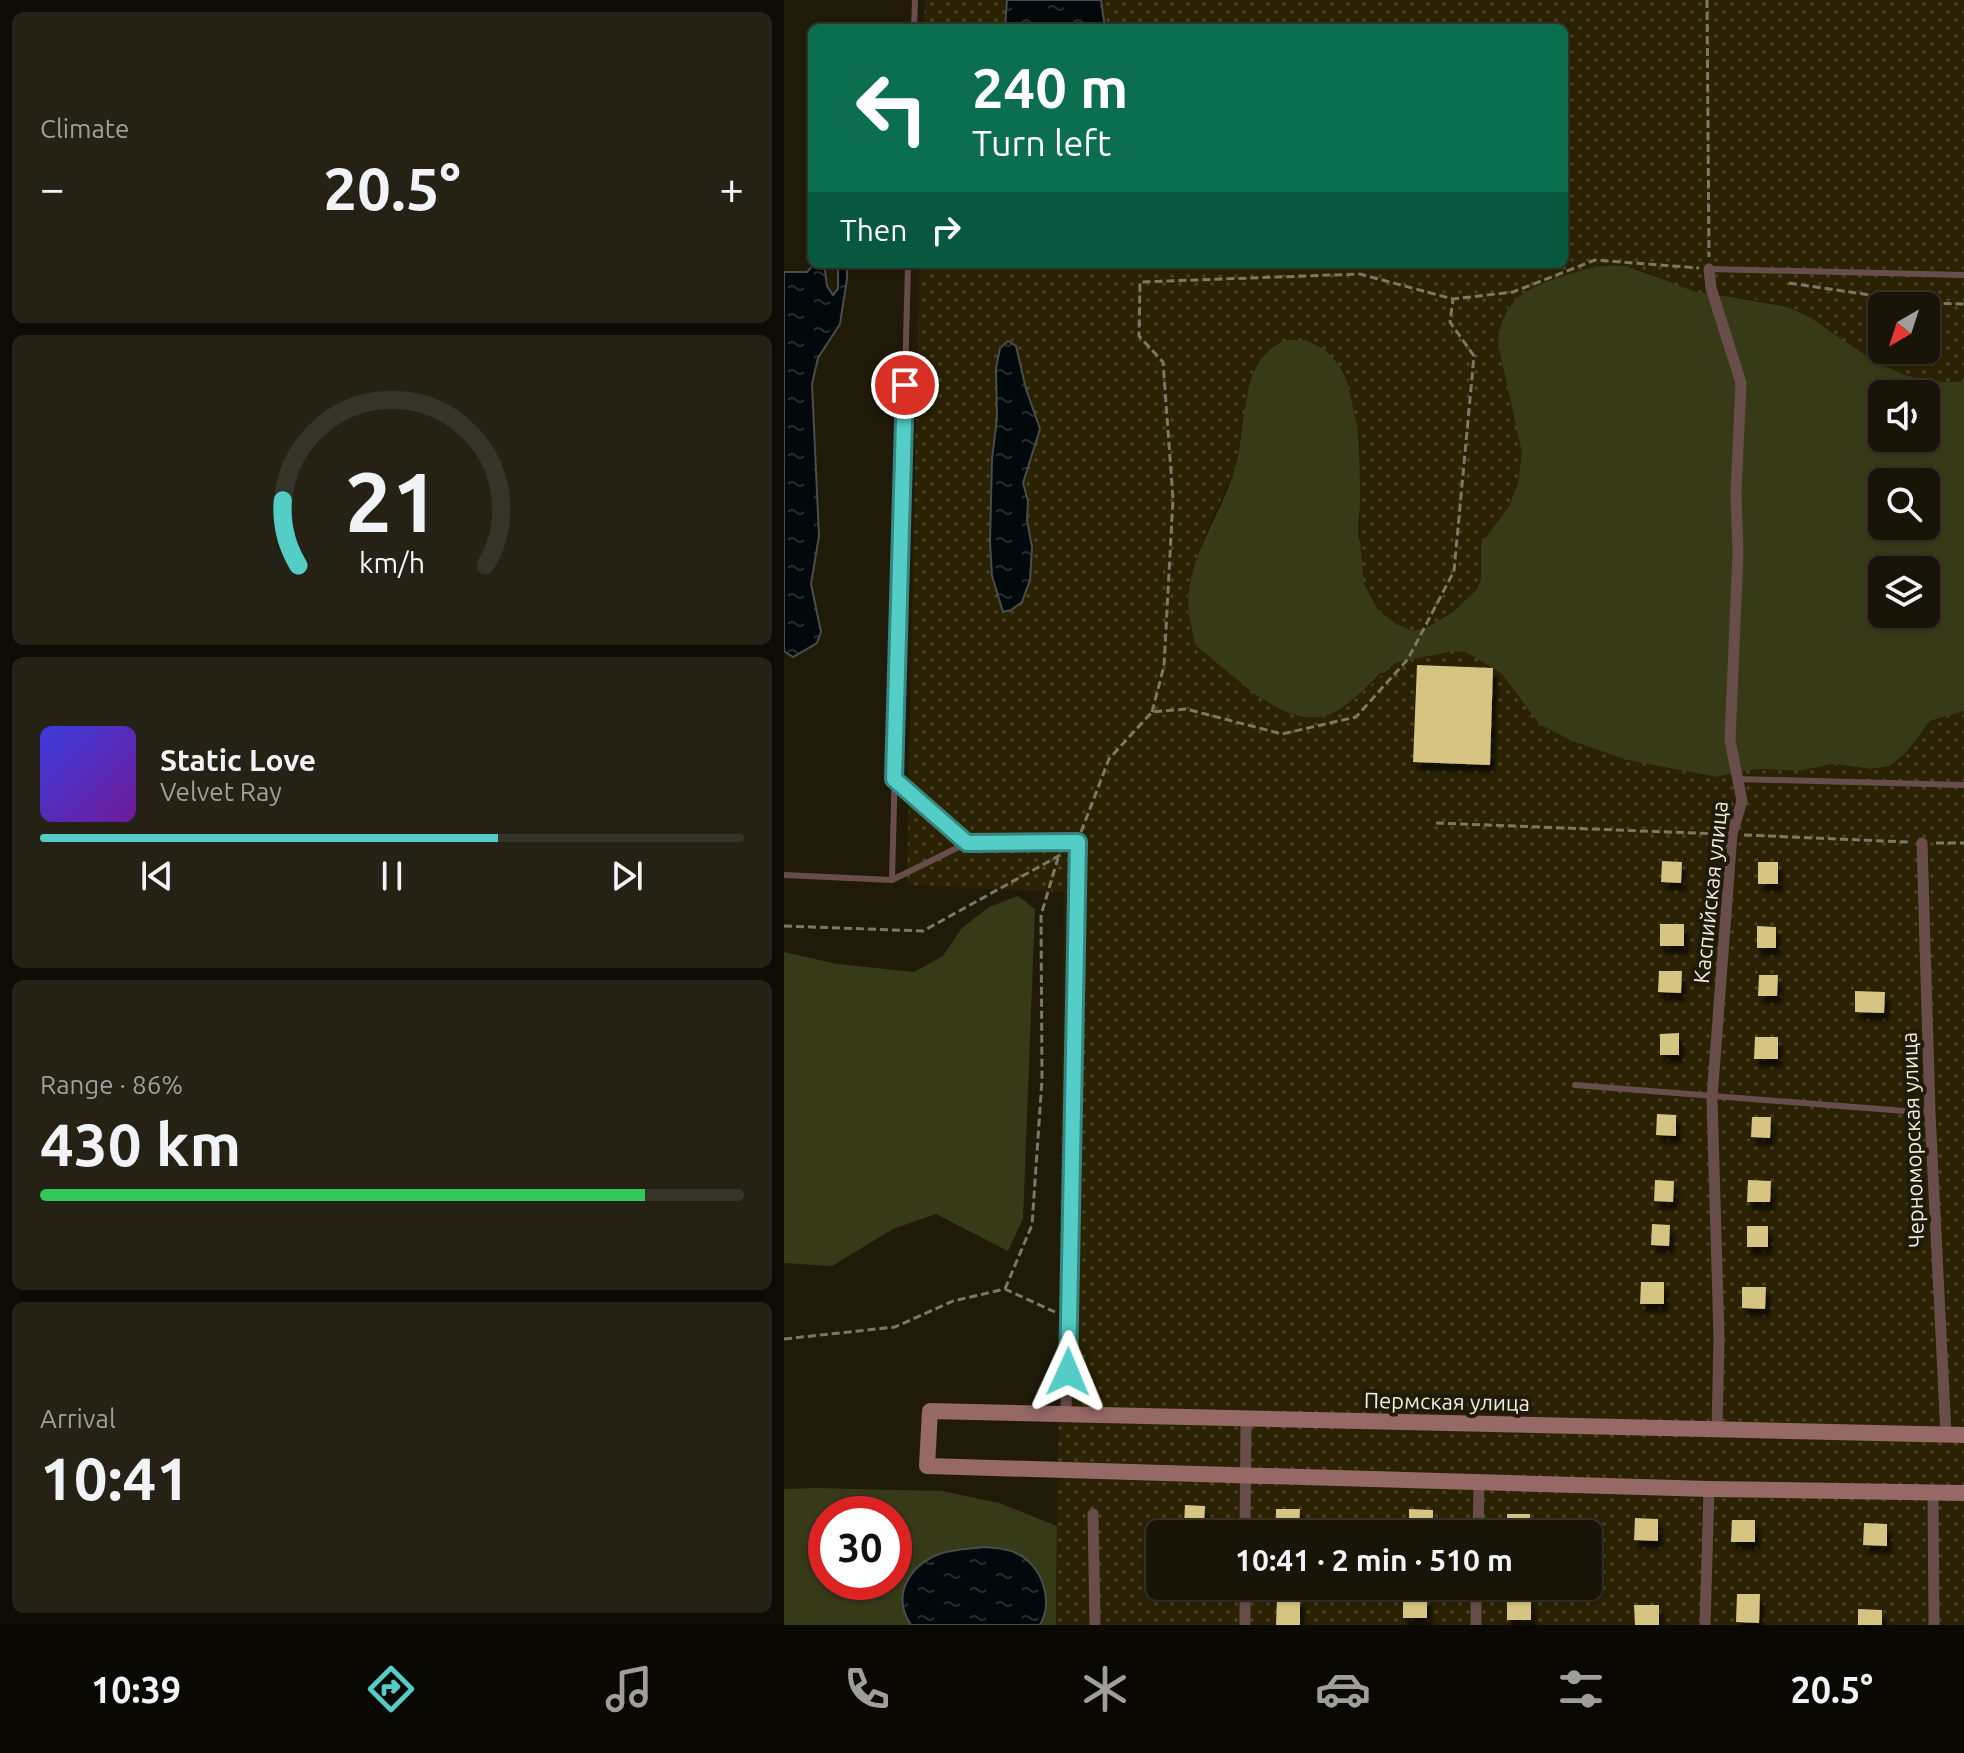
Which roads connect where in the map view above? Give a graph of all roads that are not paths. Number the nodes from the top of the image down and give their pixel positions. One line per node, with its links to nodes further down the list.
1 (915, 0): 2 (lane)
2 (914, 24)
3 (908, 268): 6 (lane)
4 (1709, 269): 5 (lane); 7 (street, Каспийская улица)
5 (1964, 275)
6 (894, 779): 10 (lane); 13 (lane)
7 (1737, 779): 8 (lane); 15 (street, Каспийская улица)
8 (1964, 785)
9 (1078, 842): 10 (lane); 17 (street)
10 (967, 843): 13 (lane)
11 (1922, 843): 16 (street, Черноморская улица)
12 (784, 875): 13 (lane)
13 (892, 880)
14 (1575, 1085): 15 (lane)
15 (1712, 1098): 16 (lane); 19 (street, Каспийская улица)
16 (1930, 1113): 20 (street, Черноморская улица)
17 (1066, 1414): 18 (street, Пермская улица); 22 (street, Пермская улица)
18 (1246, 1418): 19 (street, Пермская улица); 22 (street)
19 (1717, 1430): 20 (street, Пермская улица)
20 (1946, 1435): 21 (street, Пермская улица)
21 (1964, 1435)
22 (1246, 1476): 23 (street); 28 (street)
23 (1479, 1482): 24 (street); 29 (street)
24 (1709, 1489): 25 (street); 35 (street)
25 (1933, 1493): 26 (street); 36 (street)
26 (1964, 1493)
27 (1093, 1514): 32 (street)
28 (1245, 1520)
29 (1478, 1520)
30 (1245, 1600): 33 (street)
31 (1476, 1600): 34 (street)
32 (1095, 1625)
33 (1245, 1625)
34 (1476, 1625)
35 (1705, 1625)
36 (1934, 1625)

